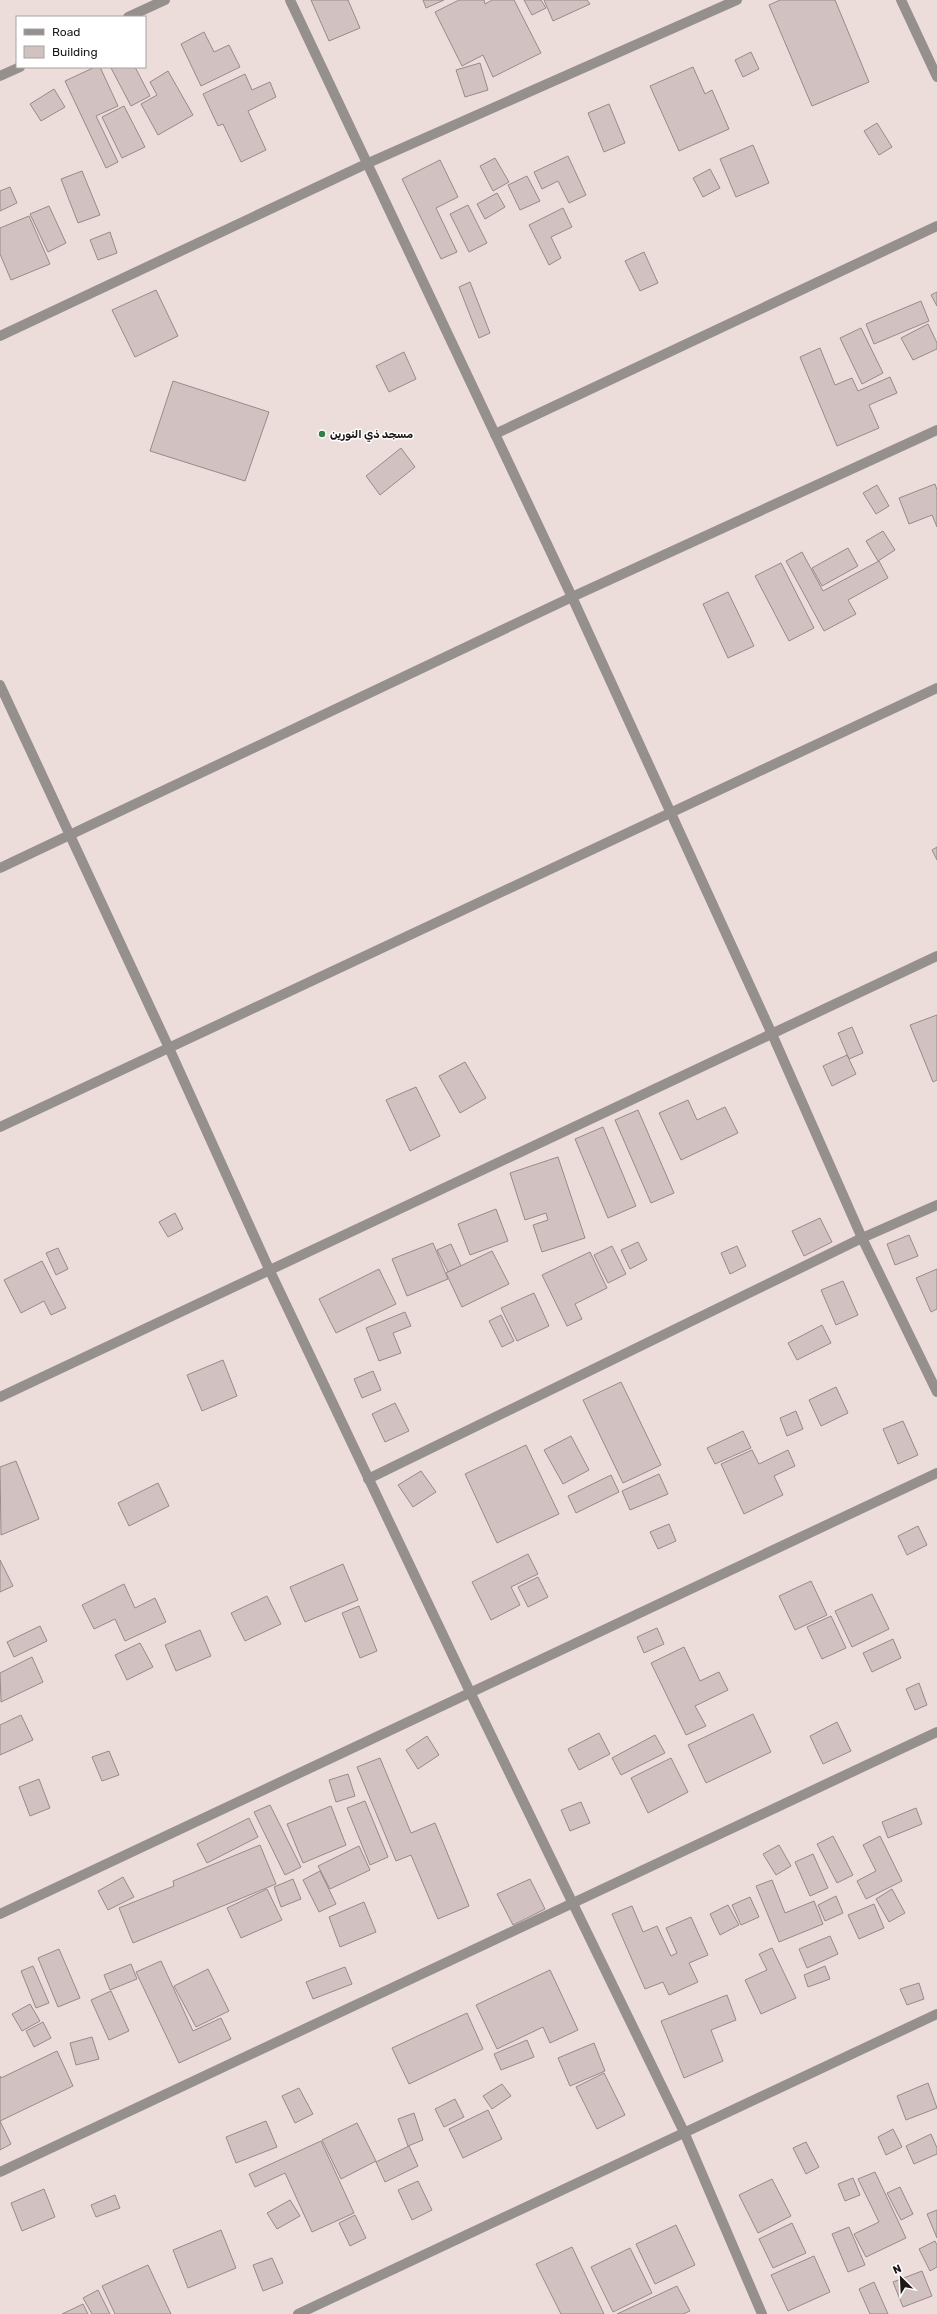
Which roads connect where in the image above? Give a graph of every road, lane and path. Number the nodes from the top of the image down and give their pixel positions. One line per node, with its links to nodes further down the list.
1 (165, 0): 5 (street)
2 (290, 0): 9 (street)
3 (737, 0): 9 (street)
4 (901, 0): 8 (street)
5 (130, 16)
6 (18, 68): 7 (street)
7 (0, 76)
8 (937, 77)
9 (366, 164): 11 (street); 13 (street)
10 (937, 226): 13 (street)
11 (0, 336)
12 (937, 430): 14 (street)
13 (495, 434): 14 (street)
14 (572, 597): 17 (street); 18 (street)
15 (0, 685): 18 (street)
16 (937, 688): 17 (street)
17 (669, 813): 21 (street); 22 (street)
18 (71, 835): 19 (street); 22 (street)
19 (0, 868)
20 (937, 956): 21 (street)
21 (772, 1034): 25 (street); 26 (street)
22 (169, 1048): 23 (street); 26 (street)
23 (0, 1127)
24 (937, 1205): 25 (street)
25 (862, 1238): 27 (street); 30 (street)
26 (269, 1269): 28 (street); 30 (street)
27 (937, 1392)
28 (0, 1397)
29 (937, 1473): 31 (street)
30 (368, 1479): 31 (street)
31 (471, 1694): 33 (street); 34 (street)
32 (937, 1732): 33 (street)
33 (574, 1904): 36 (street); 37 (street)
34 (0, 1914)
35 (937, 2014): 36 (street)
36 (684, 2132): 38 (street); 39 (street)
37 (0, 2172)
38 (298, 2314)
39 (762, 2314)

